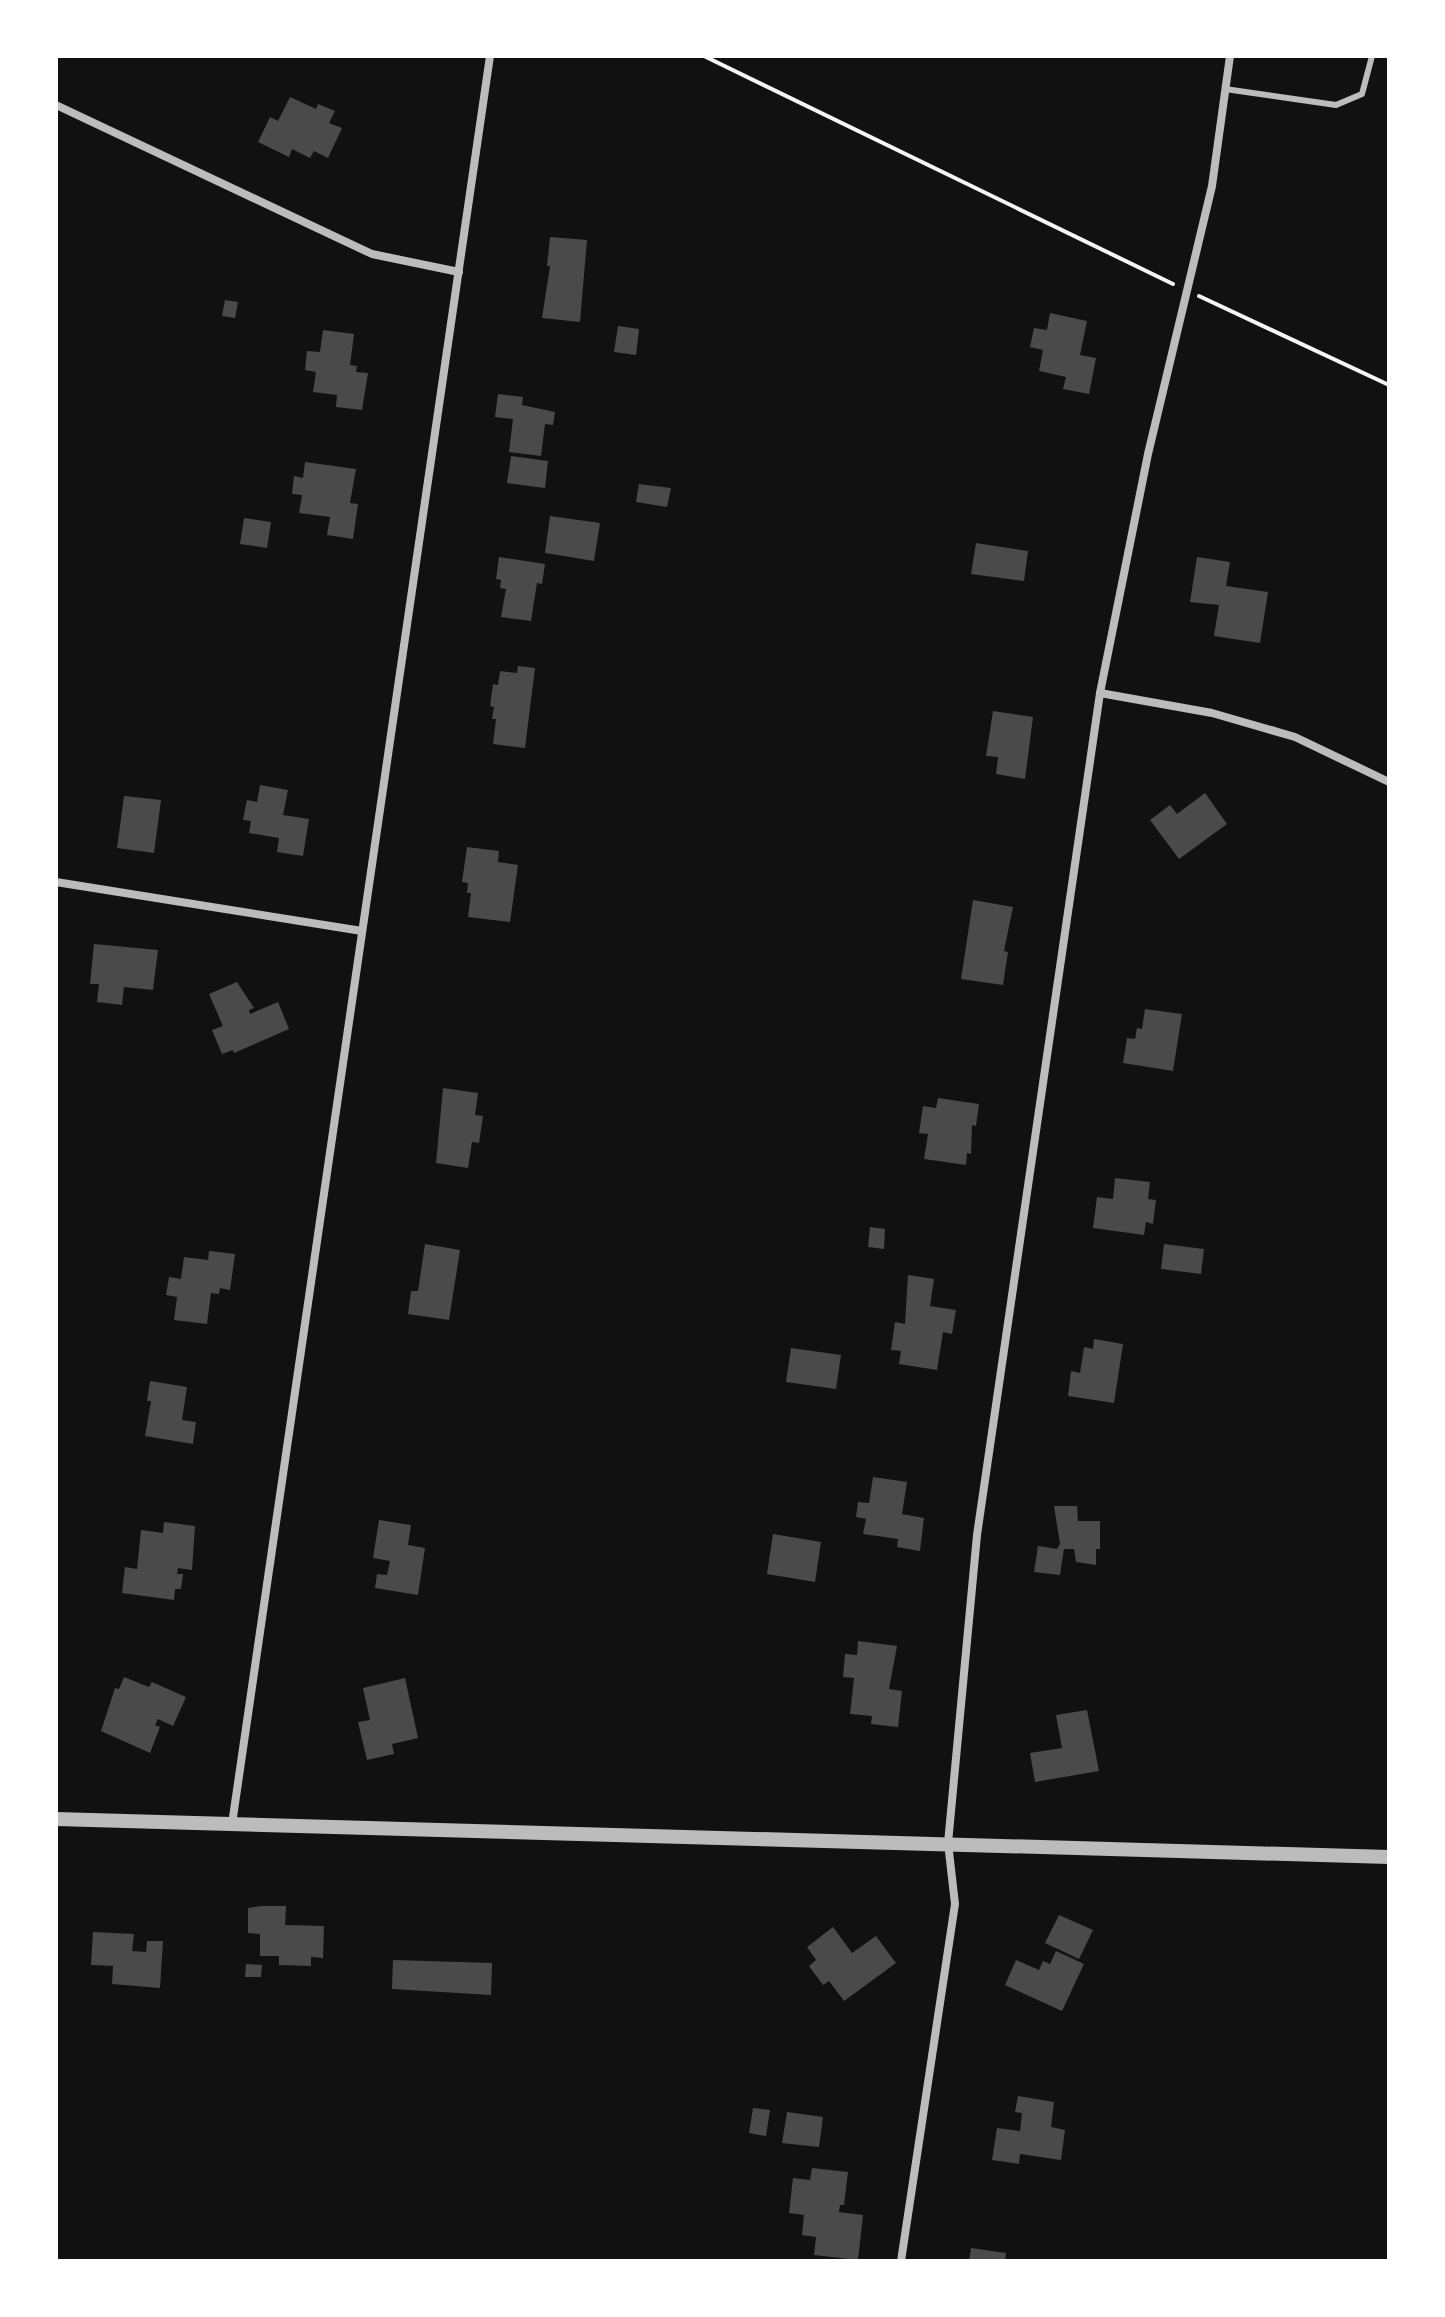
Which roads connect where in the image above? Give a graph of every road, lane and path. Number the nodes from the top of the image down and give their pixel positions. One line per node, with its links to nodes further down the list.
1 (490, 56): 7 (street)
2 (704, 56): 8 (path)
3 (1230, 56): 5 (street)
4 (1372, 56): 5 (lane)
5 (1225, 89): 8 (street)
6 (56, 105): 7 (street)
7 (459, 272): 13 (street)
8 (1188, 291): 9 (path); 10 (street)
9 (1389, 385)
10 (1100, 693): 11 (street); 16 (street)
11 (1389, 782)
12 (56, 882): 13 (street)
13 (362, 931): 15 (street)
14 (56, 1819): 15 (street)
15 (232, 1824): 16 (street)
16 (948, 1843): 17 (street); 18 (street)
17 (1389, 1857)
18 (901, 2261)

